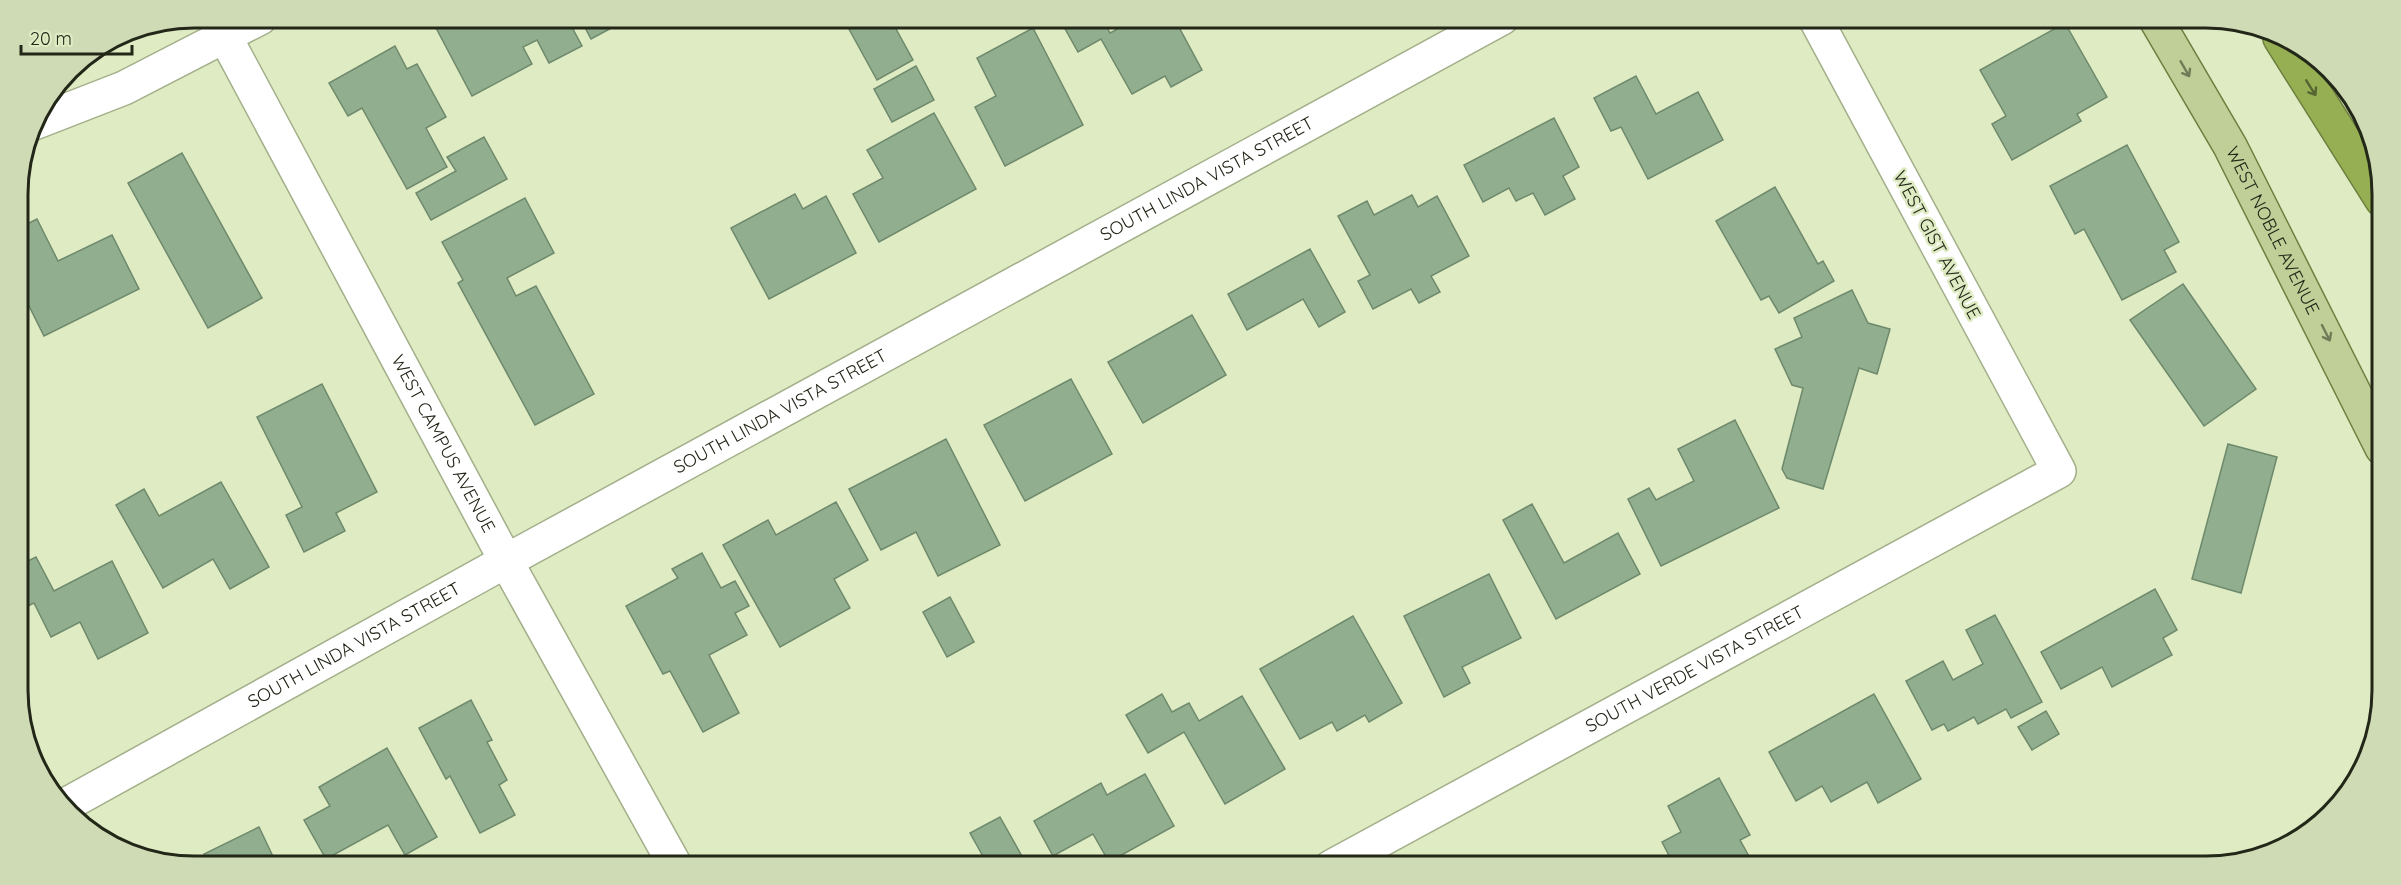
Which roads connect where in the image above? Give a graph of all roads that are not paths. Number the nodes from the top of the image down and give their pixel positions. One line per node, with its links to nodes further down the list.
1 (218, 28): 7 (street)
2 (221, 28): 11 (street, WEST CAMPUS AVENUE)
3 (1484, 28): 11 (street, SOUTH LINDA VISTA STREET)
4 (1820, 28): 10 (street, WEST GIST AVENUE)
5 (2161, 28): 9 (main road, WEST NOBLE AVENUE, one-way to 9)
6 (2288, 50): 8 (highway, one-way to 8)
7 (48, 118)
8 (2372, 183)
9 (2372, 428)
10 (2059, 471): 14 (street, SOUTH VERDE VISTA STREET)
11 (506, 561): 12 (street, SOUTH LINDA VISTA STREET); 13 (street, WEST CAMPUS AVENUE)
12 (72, 802)
13 (670, 856)
14 (1351, 856)

